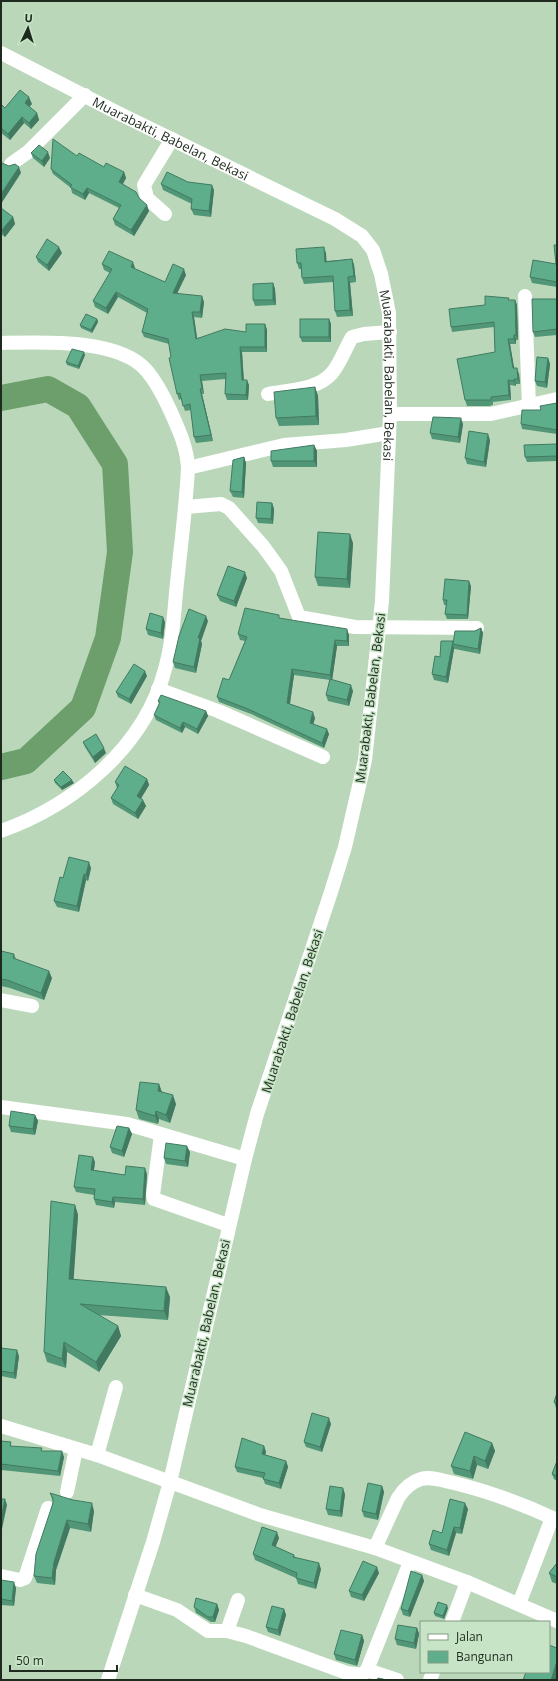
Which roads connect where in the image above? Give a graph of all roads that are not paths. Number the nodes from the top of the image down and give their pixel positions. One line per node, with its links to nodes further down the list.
1 (1, 53): 2 (street, Muarabakti, Babelan, Bekasi)
2 (85, 95): 3 (street, Muarabakti, Babelan, Bekasi); 4 (street)
3 (172, 139): 5 (street); 7 (street, Muarabakti, Babelan, Bekasi)
4 (11, 164)
5 (165, 214)
6 (525, 296): 11 (street)
7 (390, 332): 9 (street); 12 (street, Muarabakti, Babelan, Bekasi)
8 (1, 343): 14 (street)
9 (268, 394)
10 (557, 399): 11 (street)
11 (529, 407): 12 (street)
12 (390, 414): 13 (street, Muarabakti, Babelan, Bekasi)
13 (389, 433): 14 (street); 16 (street, Muarabakti, Babelan, Bekasi)
14 (188, 468): 15 (street)
15 (186, 507): 16 (street); 18 (street)
16 (379, 626): 17 (street); 25 (street, Muarabakti, Babelan, Bekasi)
17 (477, 628)
18 (158, 689): 19 (street); 20 (street)
19 (323, 757)
20 (1, 831)
21 (1, 1000): 22 (street)
22 (32, 1006)
23 (1, 1107): 24 (street)
24 (161, 1135): 25 (street); 26 (street)
25 (244, 1159): 26 (street, Muarabakti, Babelan, Bekasi)
26 (228, 1225): 31 (street, Muarabakti, Babelan, Bekasi)
27 (116, 1387): 30 (street)
28 (1, 1426): 29 (street)
29 (76, 1449): 30 (street); 32 (street)
30 (97, 1455): 31 (street)
31 (170, 1482): 35 (street); 39 (street, Muarabakti, Babelan, Bekasi)
32 (67, 1492)
33 (48, 1508): 37 (street)
34 (554, 1519): 35 (street); 41 (street)
35 (375, 1548): 36 (street)
36 (410, 1562): 38 (street); 45 (street)
37 (1, 1576)
38 (467, 1582): 41 (street); 43 (street)
39 (135, 1595): 44 (street); 46 (street, Muarabakti, Babelan, Bekasi)
40 (238, 1600): 44 (street)
41 (519, 1604): 42 (street)
42 (557, 1620)
43 (452, 1621)
44 (227, 1631): 45 (street)
45 (367, 1670): 47 (street)
46 (108, 1680)
47 (397, 1680)

